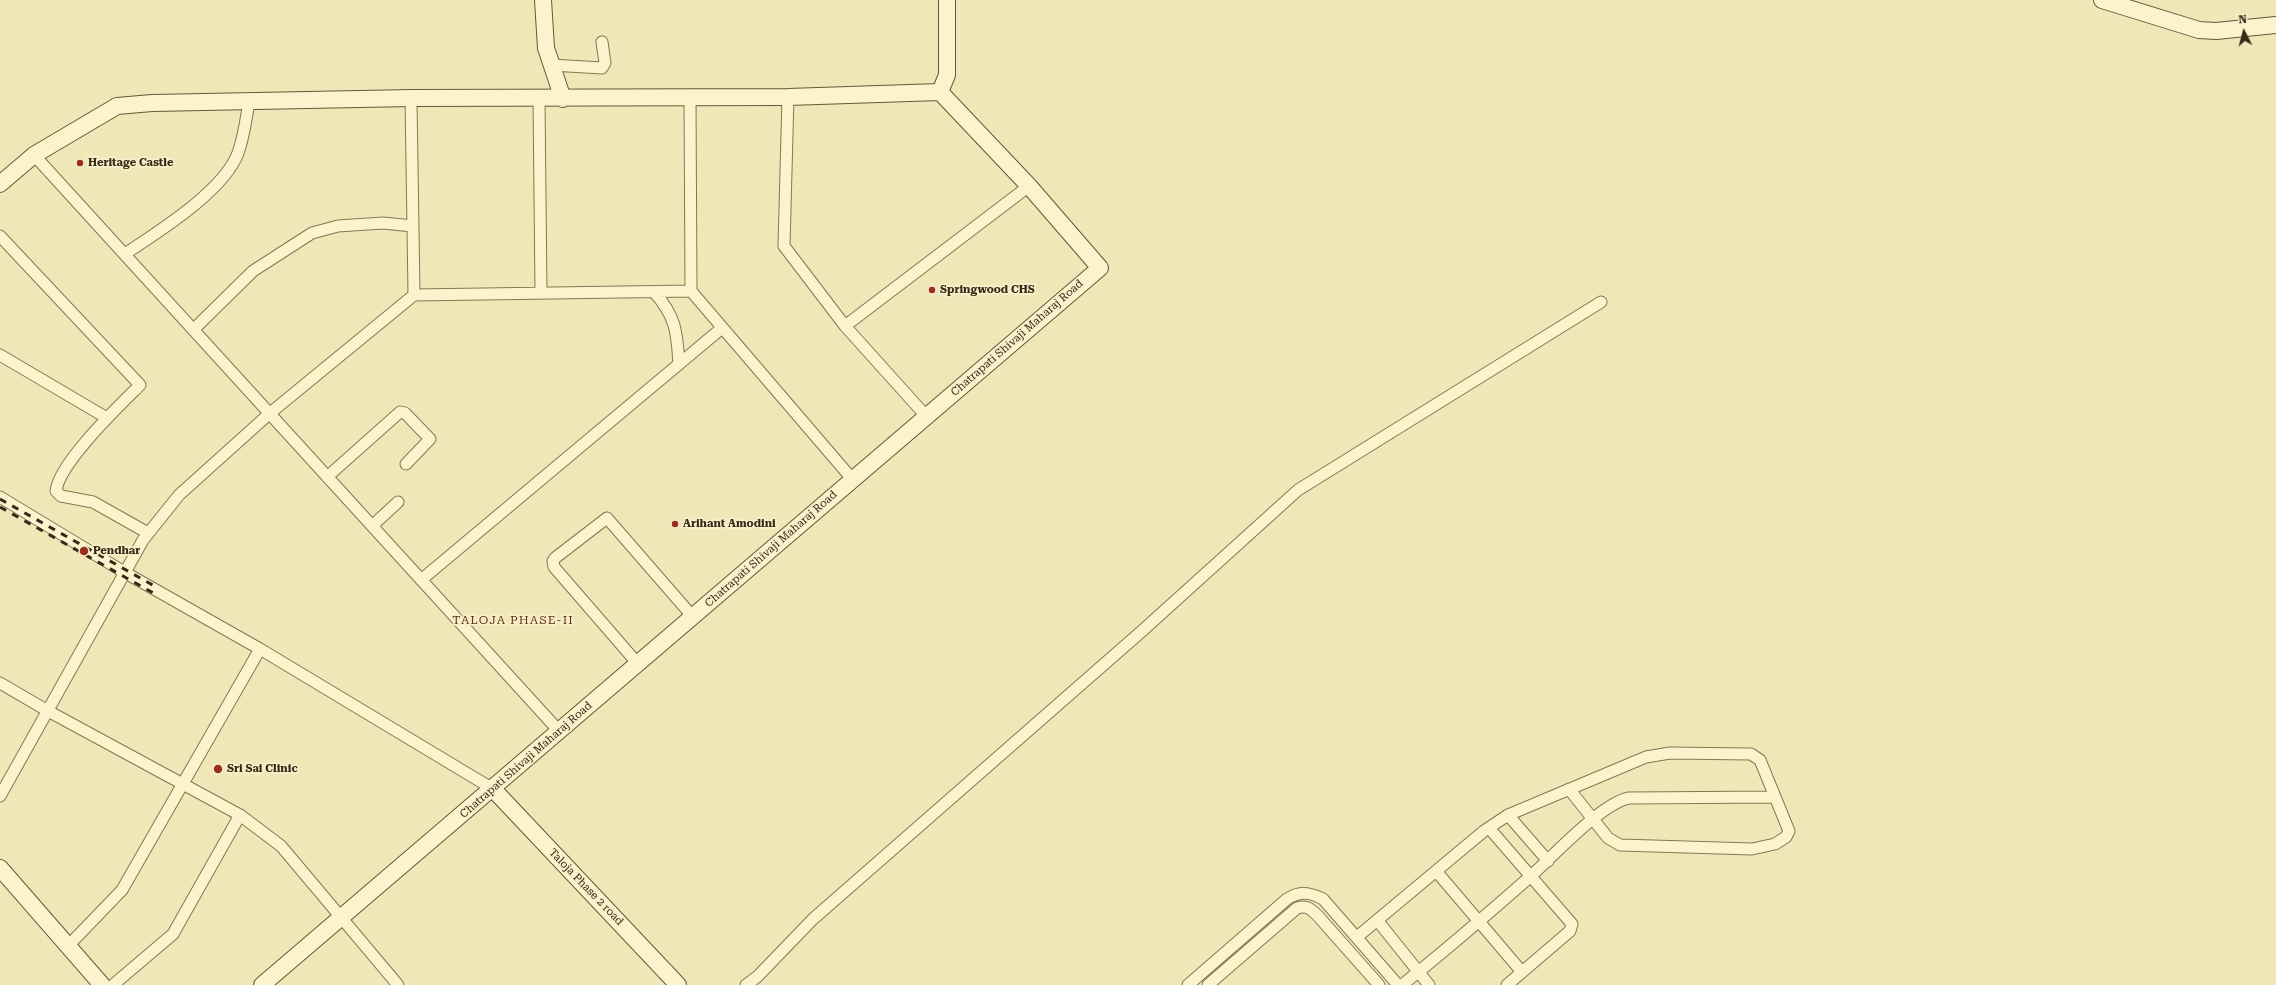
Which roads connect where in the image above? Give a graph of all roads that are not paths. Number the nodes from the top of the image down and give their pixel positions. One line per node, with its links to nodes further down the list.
1 (543, 0): 6 (street)
2 (948, 0): 7 (street)
3 (2102, 0): 4 (street)
4 (2276, 25)
5 (602, 42): 6 (street)
6 (552, 65): 12 (street)
7 (940, 92): 8 (street); 16 (street, Chatrapati Shivaji Maharaj Road)
8 (788, 96): 9 (street); 25 (street)
9 (690, 97): 12 (street); 20 (street)
10 (411, 98): 11 (street); 13 (street); 17 (street)
11 (539, 99): 12 (street); 22 (street)
12 (563, 99)
13 (249, 102): 14 (street); 19 (street)
14 (34, 155): 15 (street); 19 (street)
15 (0, 184)
16 (1029, 186): 25 (street); 31 (street, Chatrapati Shivaji Maharaj Road)
17 (413, 226): 23 (street); 27 (street)
18 (0, 236): 32 (street)
19 (125, 254): 27 (street)
20 (691, 291): 21 (street); 26 (street)
21 (654, 292): 22 (street); 29 (street)
22 (541, 293): 23 (street)
23 (414, 295): 30 (street)
24 (1601, 302): 75 (street)
25 (845, 326): 31 (street)
26 (722, 328): 29 (street); 35 (street)
27 (193, 330): 30 (street)
28 (0, 355): 32 (street)
29 (679, 364): 41 (street)
30 (269, 414): 34 (street); 39 (street)
31 (926, 416): 35 (street, Chatrapati Shivaji Maharaj Road)
32 (107, 418): 39 (street)
33 (406, 464): 34 (street)
34 (327, 477): 38 (street)
35 (853, 480): 42 (street, Chatrapati Shivaji Maharaj Road)
36 (0, 496): 40 (street)
37 (398, 502): 38 (street)
38 (372, 526): 41 (street)
39 (148, 533): 40 (street)
40 (124, 572): 43 (street); 46 (street)
41 (421, 580): 47 (street)
42 (693, 617): 44 (street, Chatrapati Shivaji Maharaj Road); 44 (street)
43 (260, 649): 48 (street); 49 (street)
44 (638, 664): 47 (street, Chatrapati Shivaji Maharaj Road)
45 (0, 683): 46 (street)
46 (48, 711): 48 (street); 51 (street)
47 (559, 731): 49 (street, Chatrapati Shivaji Maharaj Road)
48 (181, 783): 53 (street); 67 (street)
49 (493, 789): 63 (street, Chatrapati Shivaji Maharaj Road); 74 (street, Taloja Phase 2 road)
50 (1569, 789): 52 (street); 54 (street); 55 (street)
51 (0, 796)
52 (1775, 797): 55 (street); 55 (street)
53 (240, 815): 63 (street); 71 (street)
54 (1508, 815): 56 (street); 57 (street)
55 (1593, 820): 57 (street)
56 (1489, 828): 59 (street); 60 (street)
57 (1548, 861): 60 (street)
58 (0, 868): 67 (street)
59 (1436, 871): 64 (street); 65 (street)
60 (1531, 876): 65 (street); 69 (street)
61 (1304, 893): 62 (street); 66 (street); 76 (street)
62 (1304, 906): 77 (street); 78 (street)
63 (341, 917): 72 (street, Chatrapati Shivaji Maharaj Road); 73 (street)
64 (1377, 920): 66 (street); 68 (street)
65 (1479, 920): 68 (street); 69 (street)
66 (1357, 937): 79 (street)
67 (68, 946): 70 (street)
68 (1419, 972): 80 (street); 81 (street)
69 (1522, 972): 82 (street)
70 (102, 985)
71 (113, 985)
72 (262, 985)
73 (398, 985)
74 (678, 985)
75 (746, 985)
76 (1188, 985)
77 (1208, 985)
78 (1379, 985)
79 (1398, 985)
80 (1402, 985)
81 (1429, 985)
82 (1507, 985)

